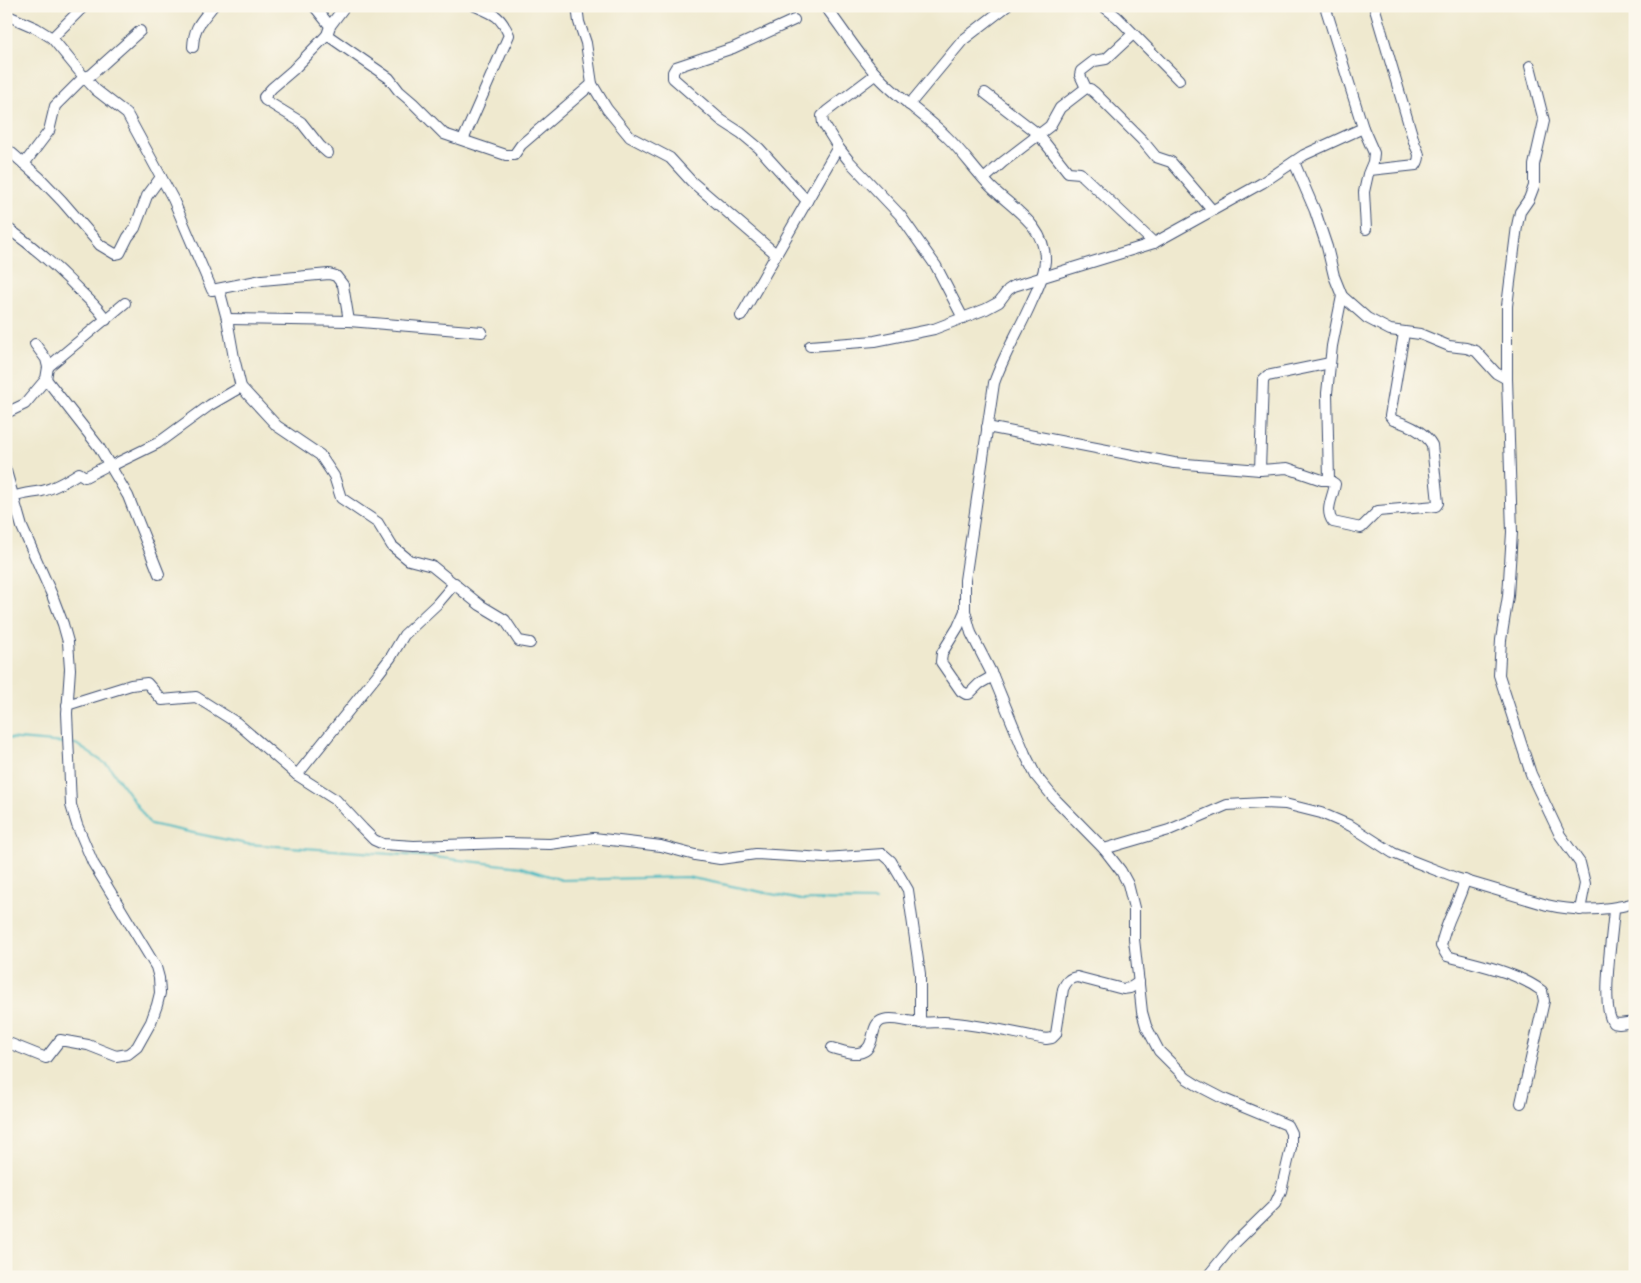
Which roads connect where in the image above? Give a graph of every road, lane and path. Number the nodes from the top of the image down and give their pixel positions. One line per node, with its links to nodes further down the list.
1 (84, 6): 17 (street)
2 (213, 6): 18 (street)
3 (314, 6): 15 (street)
4 (345, 6): 15 (street)
5 (475, 6): 29 (street)
6 (576, 6): 23 (street)
7 (825, 6): 20 (street)
8 (1007, 6): 26 (street)
9 (1103, 6): 16 (street)
10 (1325, 6): 27 (street)
11 (1374, 6): 35 (street)
12 (6, 15): 17 (street)
13 (794, 20): 38 (street)
14 (140, 30): 21 (street)
15 (328, 30): 29 (street); 32 (street)
16 (1133, 34): 22 (street); 24 (street)
17 (52, 38): 21 (street)
18 (193, 47)
19 (1530, 66): 60 (street)
20 (876, 74): 26 (street); 30 (street)
21 (84, 77): 34 (street); 36 (street)
22 (1179, 80)
23 (592, 84): 29 (street); 43 (street)
24 (1086, 88): 28 (street); 39 (street)
25 (985, 93): 28 (street)
26 (909, 105): 37 (street)
27 (1363, 128): 33 (street); 35 (street)
28 (1038, 134): 37 (street); 42 (street)
29 (463, 140)
30 (838, 147): 38 (street); 49 (street)
31 (6, 148): 34 (street)
32 (328, 153)
33 (1294, 162): 39 (street); 46 (street)
34 (24, 164): 36 (street)
35 (1370, 170): 41 (street)
36 (161, 177): 45 (street)
37 (984, 180): 44 (street)
38 (807, 201): 43 (street)
39 (1212, 210): 42 (street)
40 (6, 227): 51 (street)
41 (1366, 229)
42 (1154, 244): 44 (street)
43 (776, 254): 48 (street)
44 (1043, 277): 49 (street); 63 (street)
45 (218, 289): 50 (street); 52 (street)
46 (1342, 296): 54 (street); 57 (street)
47 (125, 303): 51 (street)
48 (741, 316)
49 (962, 318): 56 (street)
50 (227, 319): 52 (street); 61 (street)
51 (106, 320): 58 (street)
52 (349, 321): 53 (street)
53 (482, 332)
54 (1404, 333): 60 (street); 67 (street)
55 (35, 344): 58 (street)
56 (810, 346)
57 (1330, 363): 65 (street); 67 (street)
58 (48, 366): 59 (street)
59 (46, 378): 62 (street); 64 (street)
60 (1507, 379): 80 (street)
61 (242, 387): 64 (street); 70 (street)
62 (6, 413)
63 (987, 427): 65 (street); 71 (street)
64 (110, 465): 68 (street); 69 (street)
65 (1260, 470): 67 (street)
66 (6, 471): 68 (street)
67 (1329, 480)
68 (13, 496): 74 (street)
69 (159, 574)
70 (454, 583): 72 (street); 75 (street)
71 (965, 611): 73 (street); 73 (street)
72 (530, 642)
73 (992, 676): 76 (street)
74 (67, 705): 75 (street); 84 (street)
75 (297, 775): 82 (street)
76 (1104, 849): 77 (street); 81 (street)
77 (1465, 880): 80 (street); 86 (street)
78 (1635, 903): 79 (street)
79 (1614, 908): 80 (street); 83 (street)
80 (1580, 910)
81 (1139, 982): 82 (street); 87 (street)
82 (920, 1022): 85 (street)
83 (1635, 1022)
84 (6, 1042)
85 (832, 1048)
86 (1521, 1103)
87 (1207, 1277)

